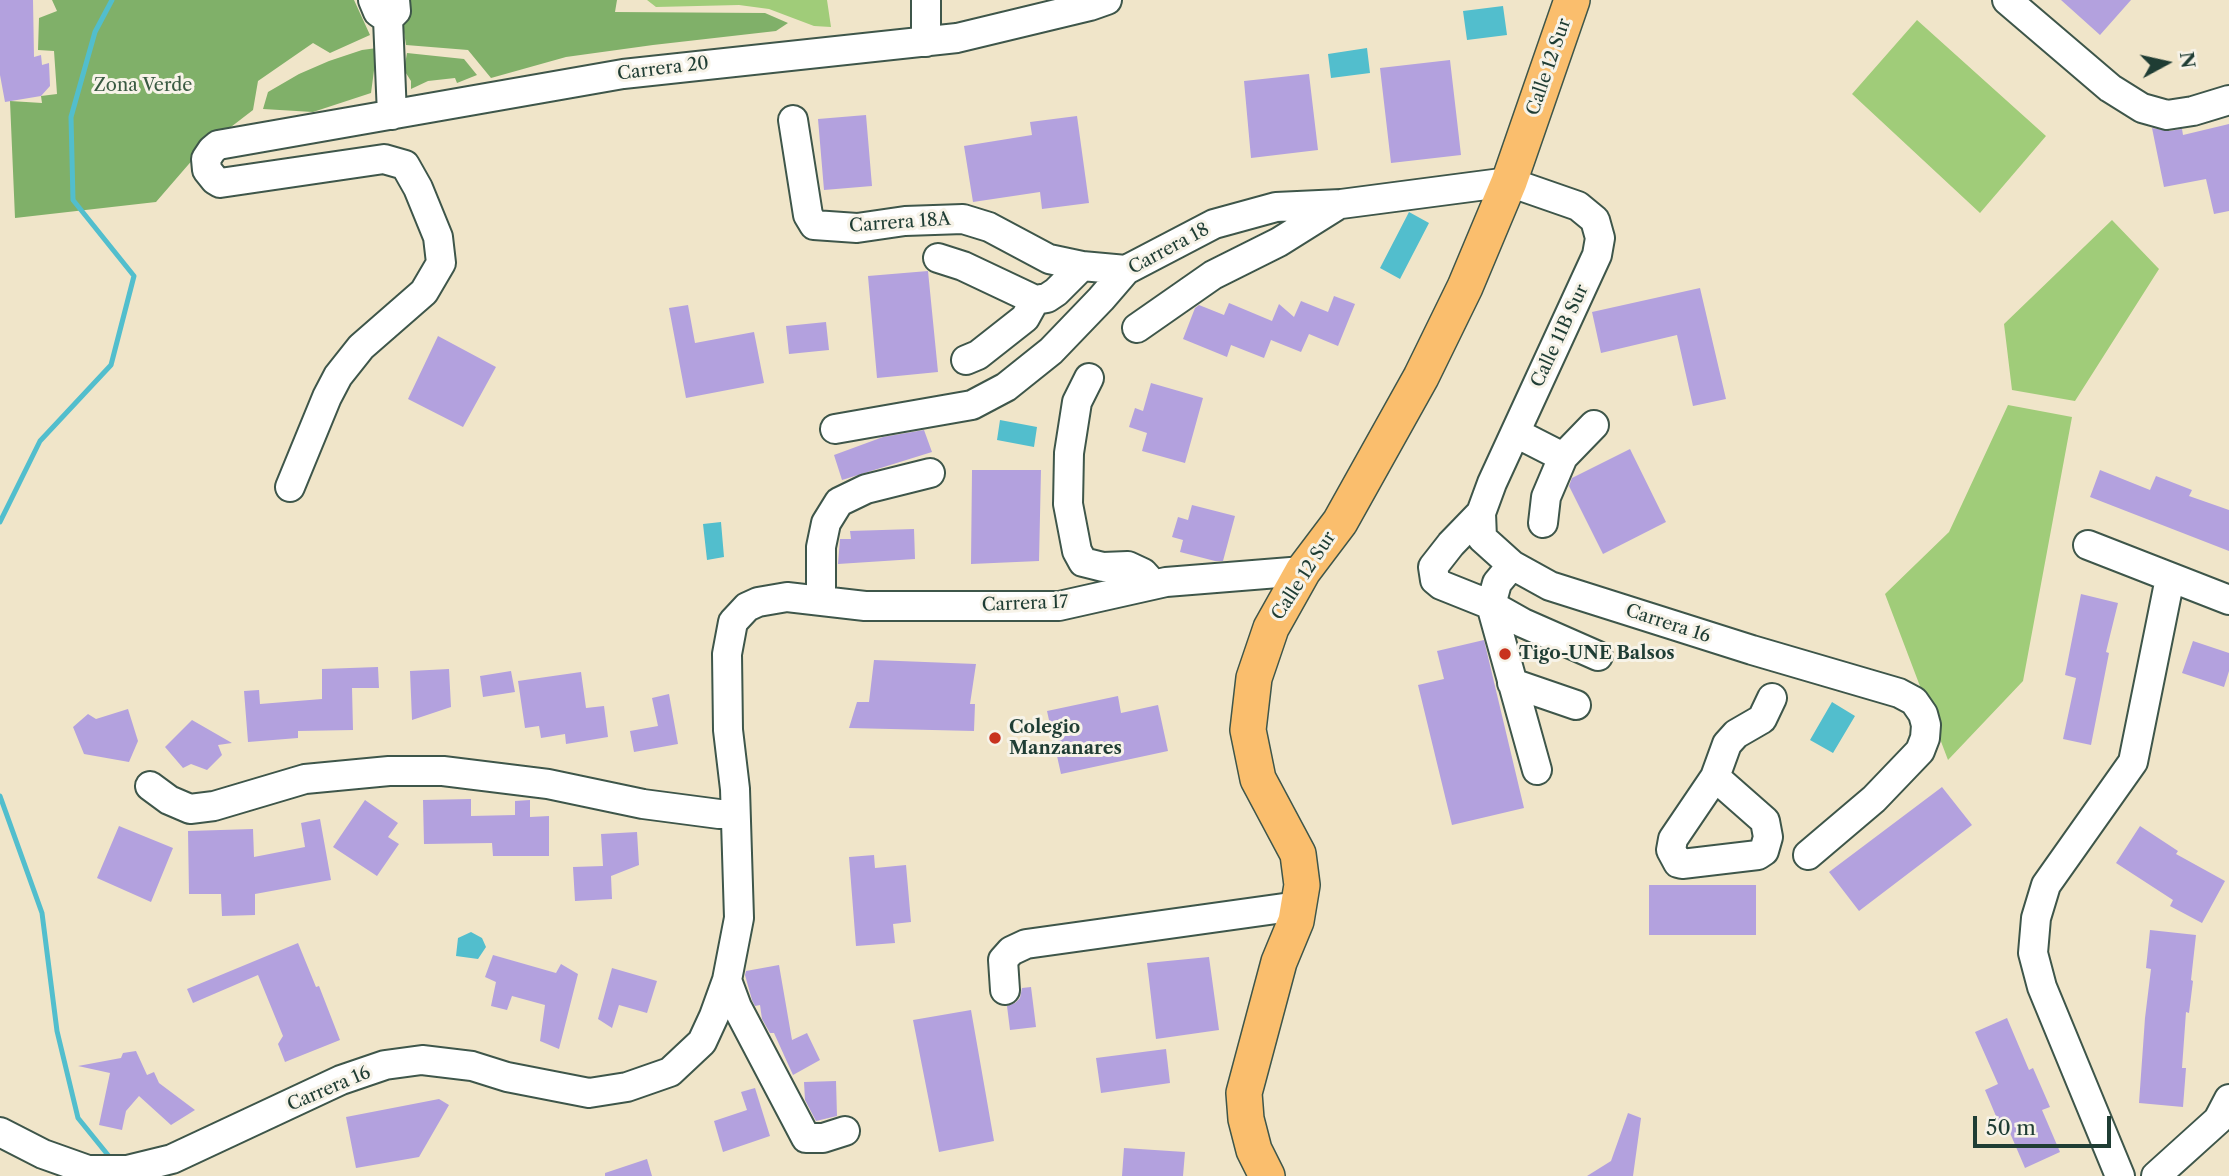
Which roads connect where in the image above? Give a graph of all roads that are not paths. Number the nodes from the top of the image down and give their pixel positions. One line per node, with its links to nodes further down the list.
1 (926, 0): 6 (street)
2 (1107, 0): 6 (street, Carrera 20)
3 (1572, 0): 10 (main road, Calle 12 Sur)
4 (2007, 0): 7 (street)
5 (385, 6): 8 (street)
6 (926, 43): 8 (street, Carrera 20)
7 (2229, 100)
8 (392, 115): 24 (street, Carrera 20)
9 (793, 120): 13 (street, Carrera 18A)
10 (1509, 182): 11 (street, Carrera 18); 21 (street, Calle 11B Sur); 29 (main road, Calle 12 Sur)
11 (1341, 204): 14 (street, Carrera 18); 16 (street)
12 (938, 258): 15 (street)
13 (1082, 266): 14 (street, Carrera 18A); 15 (street)
14 (1126, 270): 20 (street, Carrera 18)
15 (1035, 300): 17 (street)
16 (1138, 328)
17 (966, 360)
18 (1089, 377): 31 (street)
19 (1594, 425): 22 (street)
20 (835, 429)
21 (1516, 433): 22 (street); 26 (street, Calle 11B Sur)
22 (1563, 457): 25 (street)
23 (930, 473): 33 (street)
24 (290, 487)
25 (1543, 523)
26 (1481, 526): 28 (street, Carrera 16); 34 (street, Calle 11B Sur)
27 (2088, 545): 30 (street)
28 (1511, 565): 34 (street); 36 (street, Carrera 16)
29 (1303, 571): 31 (street, Carrera 17); 44 (main road, Calle 12 Sur)
30 (2170, 578): 32 (street); 51 (street)
31 (1153, 584): 33 (street, Carrera 17)
32 (2229, 600)
33 (821, 601): 42 (street, Carrera 17)
34 (1491, 605): 35 (street); 37 (street)
35 (1598, 656)
36 (1779, 681): 40 (street); 43 (street, Carrera 16)
37 (1512, 683): 38 (street); 39 (street)
38 (1576, 705)
39 (1537, 770)
40 (1716, 777)
41 (150, 786): 42 (street)
42 (735, 813): 45 (street)
43 (1808, 855)
44 (1298, 906): 46 (street); 50 (main road, Calle 12 Sur)
45 (727, 980): 48 (street); 49 (street, Carrera 16)
46 (1005, 990)
47 (2229, 1099): 52 (street)
48 (845, 1131)
49 (0, 1132)
50 (1268, 1176)
51 (2120, 1176)
52 (2156, 1176)

